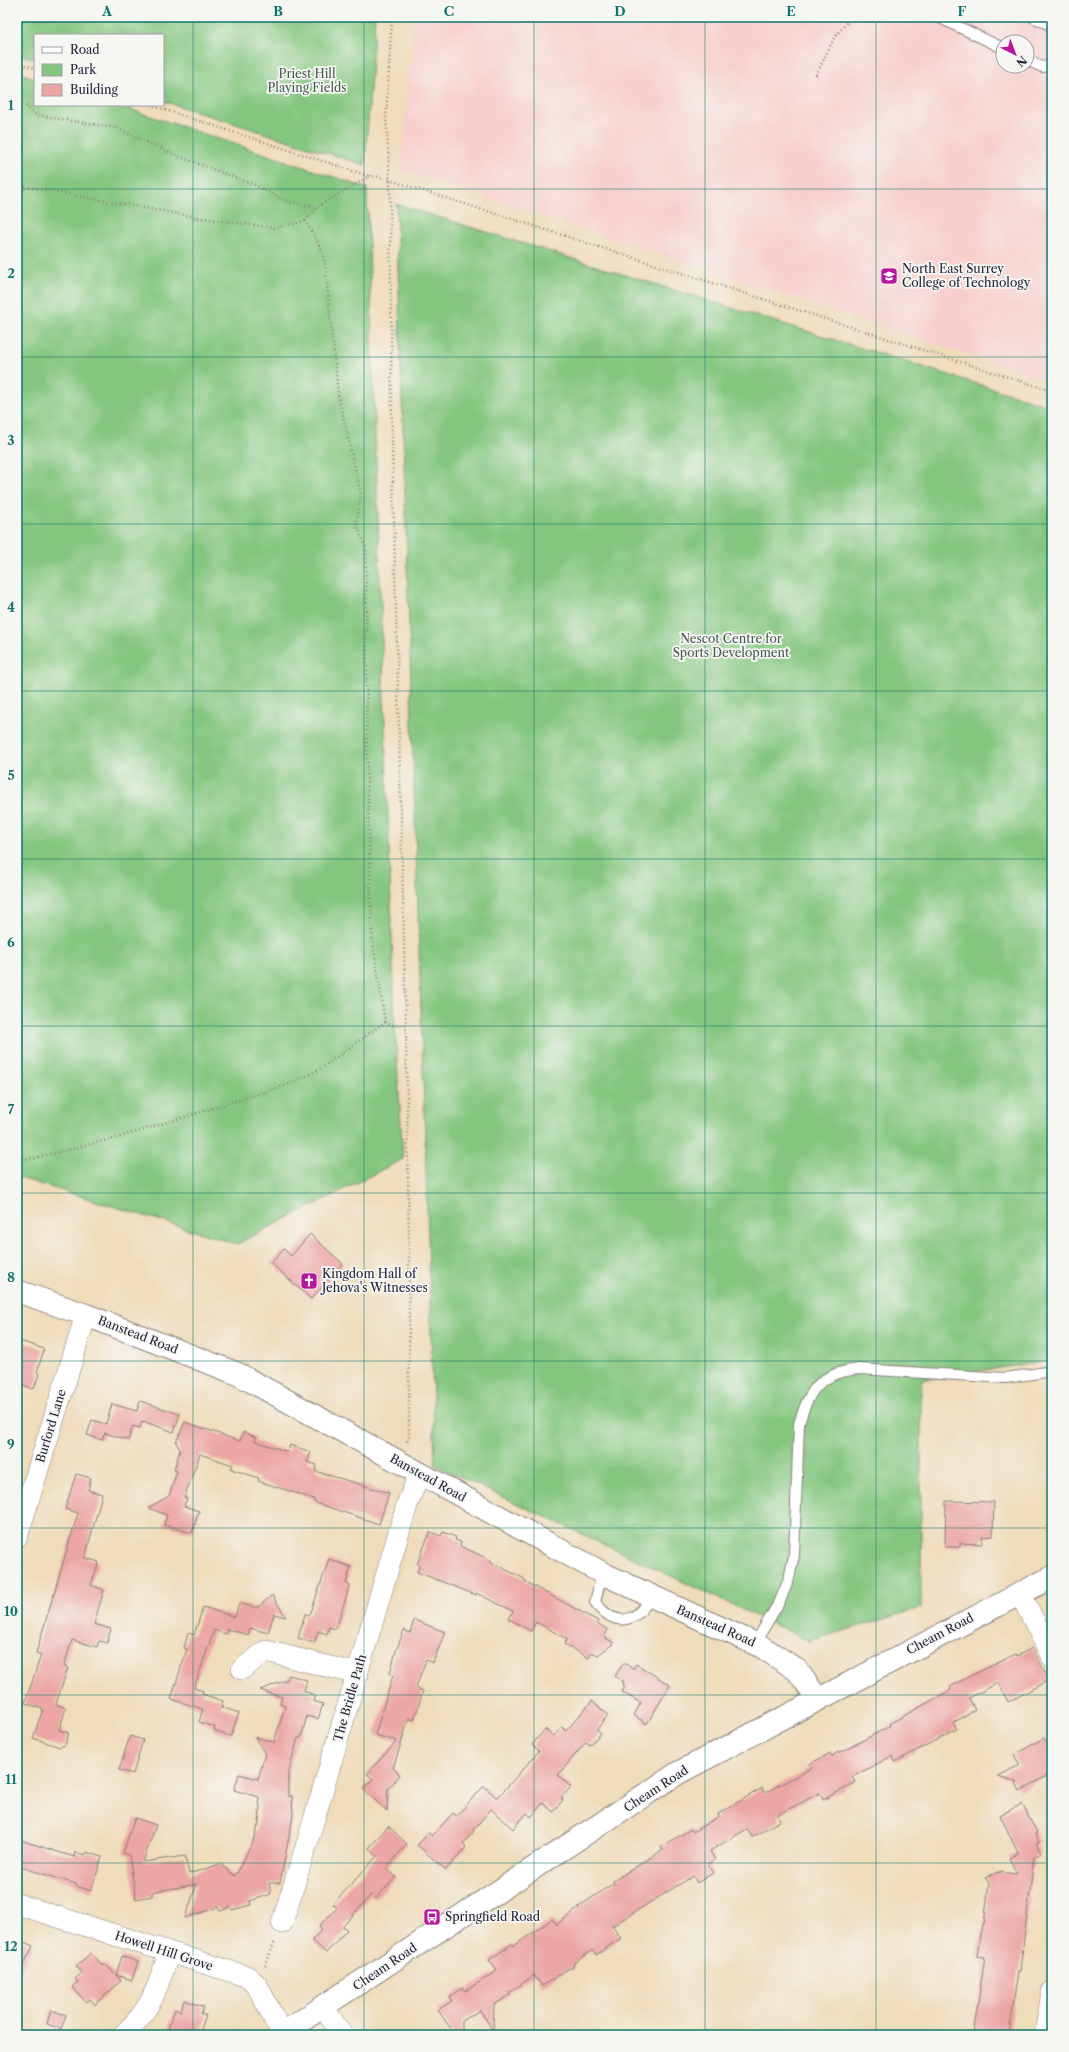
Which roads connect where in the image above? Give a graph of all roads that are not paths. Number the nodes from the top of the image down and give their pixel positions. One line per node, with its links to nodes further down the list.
1 (938, 17): 4 (lane)
2 (1033, 17): 3 (lane)
3 (1052, 29)
4 (995, 44)
5 (1035, 64): 6 (lane)
6 (1052, 66)
7 (17, 1291): 8 (main road, Banstead Road)
8 (86, 1314): 10 (main road, Banstead Road); 11 (street, Burford Lane)
9 (1052, 1371): 16 (lane)
10 (419, 1474): 12 (main road, Banstead Road); 19 (street, The Bridle Path)
11 (17, 1537)
12 (606, 1575): 15 (main road, Banstead Road); 15 (lane)
13 (1052, 1577): 14 (main road, Cheam Road)
14 (1020, 1593): 17 (street); 20 (main road, Cheam Road)
15 (651, 1597): 16 (main road, Banstead Road)
16 (755, 1643): 20 (main road, Banstead Road)
17 (1052, 1657)
18 (242, 1669): 19 (street)
19 (358, 1674): 22 (street, The Bridle Path)
20 (818, 1699): 25 (main road, Cheam Road)
21 (17, 1904): 23 (street, Howell Hill Grove)
22 (282, 1923)
23 (169, 1953): 26 (street, Howell Hill Grove); 27 (street)
24 (1052, 1992): 29 (street)
25 (324, 2008): 26 (main road, Cheam Road); 28 (street)
26 (281, 2034)
27 (123, 2035)
28 (342, 2035)
29 (1045, 2035)

